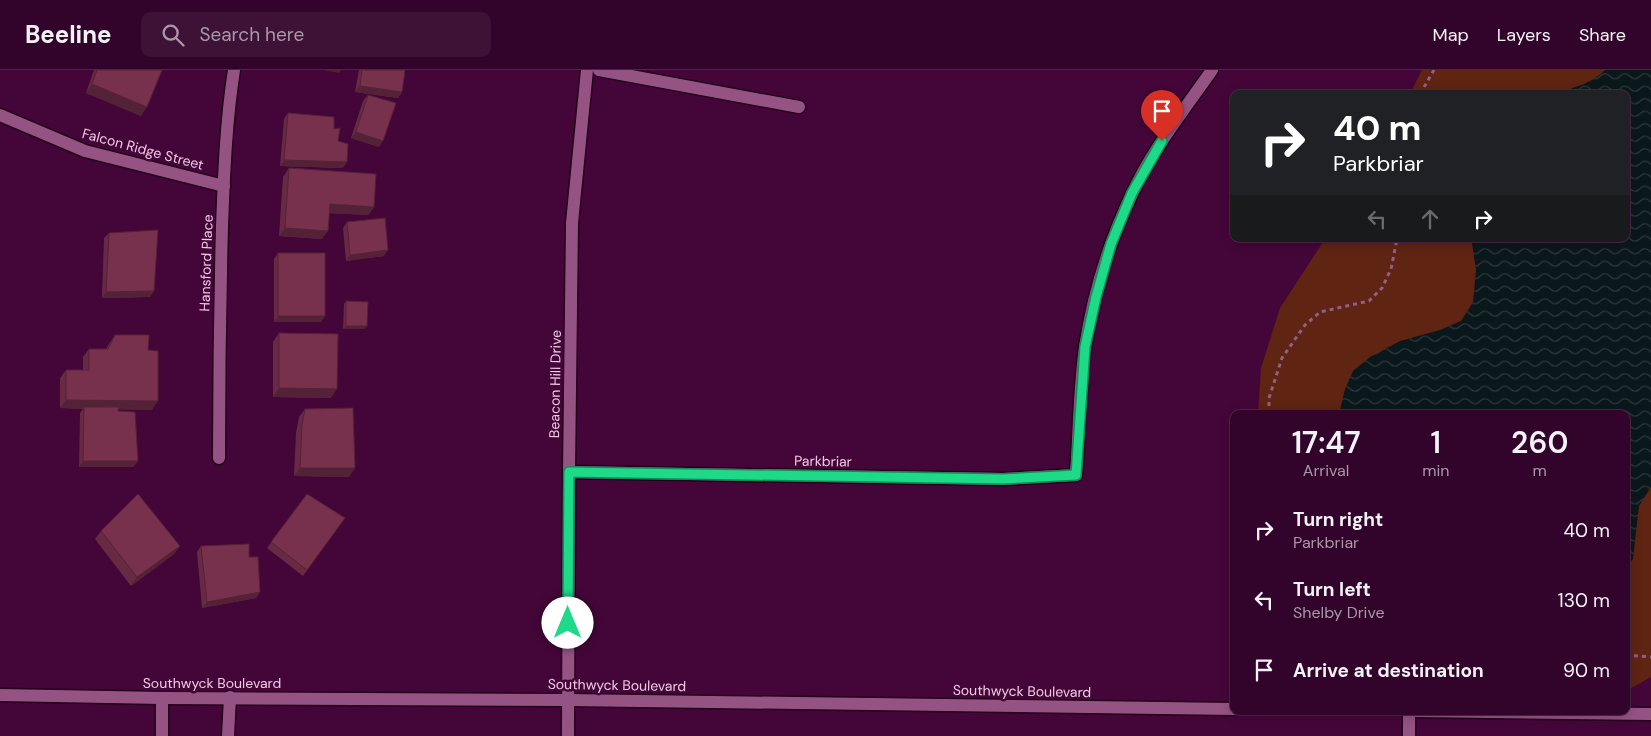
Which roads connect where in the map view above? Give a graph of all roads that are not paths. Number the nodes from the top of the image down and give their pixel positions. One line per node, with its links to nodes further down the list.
1 (234, 70): 7 (street, Hansford Place)
2 (587, 70): 9 (street, Beacon Hill Drive)
3 (599, 70): 5 (street)
4 (1212, 70): 9 (street, Parkbriar)
5 (798, 108)
6 (0, 115): 7 (street, Falcon Ridge Street)
7 (224, 186): 8 (street, Hansford Place)
8 (219, 458)
9 (569, 472): 13 (street, Beacon Hill Drive)
10 (0, 695): 12 (street, Southwyck Boulevard)
11 (230, 697): 12 (street, Southwyck Boulevard); 13 (street, Southwyck Boulevard); 19 (street)
12 (162, 698): 18 (street)
13 (568, 700): 14 (street, Southwyck Boulevard); 20 (street, Beacon Hill Drive)
14 (1230, 709)
15 (1630, 714): 16 (street)
16 (1651, 714)
17 (1409, 715): 21 (street)
18 (162, 736)
19 (228, 736)
20 (568, 736)
21 (1409, 736)

